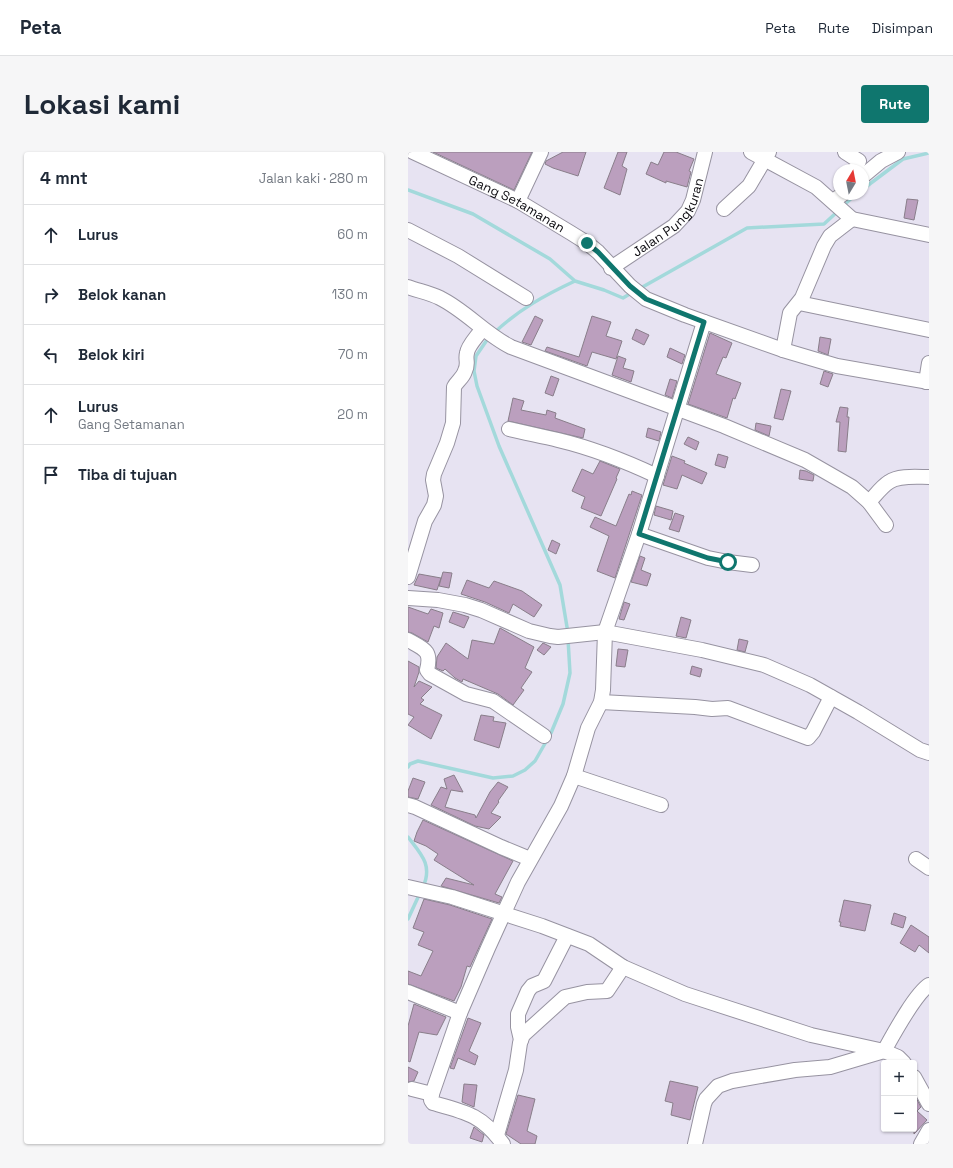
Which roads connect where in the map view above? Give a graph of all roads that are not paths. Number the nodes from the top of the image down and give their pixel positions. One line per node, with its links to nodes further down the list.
1 (413, 152): 12 (street, Gang Setamanan)
2 (541, 152): 12 (street)
3 (705, 152): 17 (street, Jalan Pungkuran)
4 (751, 152): 7 (street)
5 (845, 152): 8 (street)
6 (898, 152): 9 (street)
7 (767, 155): 10 (street); 13 (street)
8 (858, 164)
9 (869, 171)
10 (833, 194)
11 (841, 200): 14 (street)
12 (518, 201): 17 (street, Gang Setamanan)
13 (724, 209)
14 (850, 217): 16 (street); 20 (street)
15 (408, 230): 19 (street)
16 (929, 235)
17 (611, 268): 21 (street, Gang Setamanan)
18 (408, 287): 23 (street)
19 (526, 298)
20 (799, 303): 22 (street); 24 (street)
21 (704, 322): 24 (street, Gang Setamanan); 27 (street)
22 (929, 330)
23 (488, 333): 27 (street); 35 (street)
24 (783, 350): 26 (street, Gang Setamanan)
25 (929, 362): 26 (street)
26 (927, 382)
27 (677, 409): 29 (street); 31 (street)
28 (509, 429): 29 (street)
29 (657, 476): 33 (street)
30 (929, 477): 31 (street)
31 (869, 502): 32 (street)
32 (886, 525)
33 (639, 534): 34 (street); 37 (street)
34 (752, 565)
35 (408, 577)
36 (408, 598): 37 (street)
37 (605, 632): 39 (street); 40 (street)
38 (408, 640): 41 (street)
39 (831, 697): 40 (street); 42 (street)
40 (601, 702): 43 (street)
41 (544, 736)
42 (929, 753)
43 (574, 776): 45 (street); 46 (street)
44 (408, 805): 46 (street)
45 (661, 805)
46 (530, 859): 50 (street)
47 (916, 859): 48 (street)
48 (929, 868)
49 (410, 888): 50 (street)
50 (503, 914): 51 (street); 55 (street)
51 (567, 936): 52 (street); 56 (street)
52 (623, 967): 56 (street); 57 (street)
53 (929, 985): 57 (street)
54 (408, 992): 55 (street)
55 (460, 1013): 61 (street)
56 (521, 1040): 64 (street)
57 (884, 1051): 58 (street); 65 (street)
58 (901, 1060)
59 (917, 1082): 62 (street)
60 (412, 1089): 61 (street)
61 (432, 1094): 64 (street)
62 (929, 1104)
63 (929, 1130): 66 (street)
64 (500, 1139)
65 (696, 1144)
66 (921, 1144)

